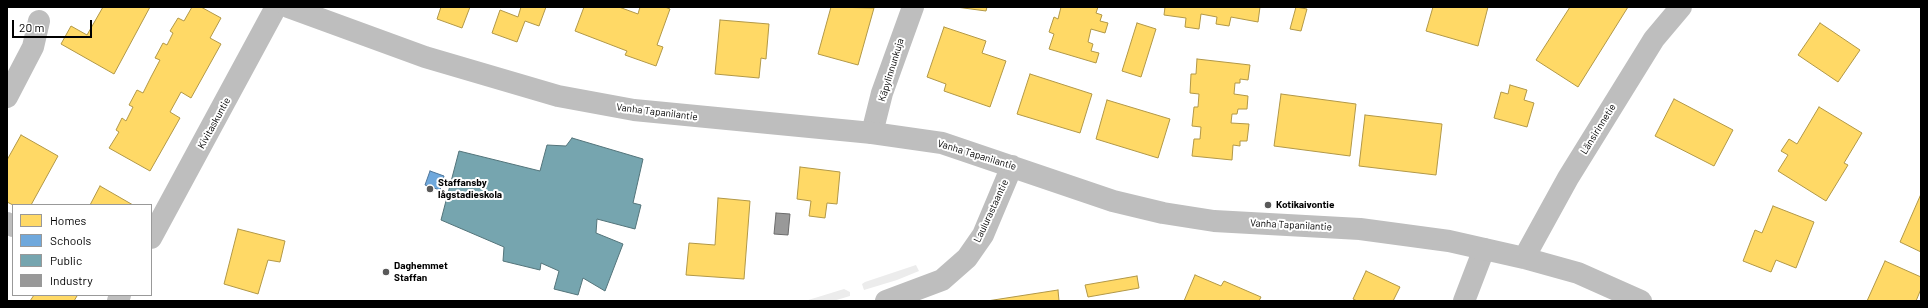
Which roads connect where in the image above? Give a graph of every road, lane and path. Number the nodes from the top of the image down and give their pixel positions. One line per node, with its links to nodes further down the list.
1 (276, 7): 9 (street, Kivitaskuntie)
2 (288, 7): 7 (street, Vanha Tapanilantie)
3 (913, 7): 7 (street, Käpylinnunkuja)
4 (1681, 7): 11 (street, Länsirinnetie)
5 (39, 20): 6 (street)
6 (7, 96)
7 (872, 133): 8 (street, Vanha Tapanilantie)
8 (1012, 166): 10 (street, Vanha Tapanilantie); 12 (street, Laulurastaantie)
9 (152, 236)
10 (1484, 249): 11 (street, Vanha Tapanilantie); 13 (street)
11 (1524, 258): 14 (street, Vanha Tapanilantie)
12 (892, 300)
13 (1464, 301)
14 (1641, 301)

